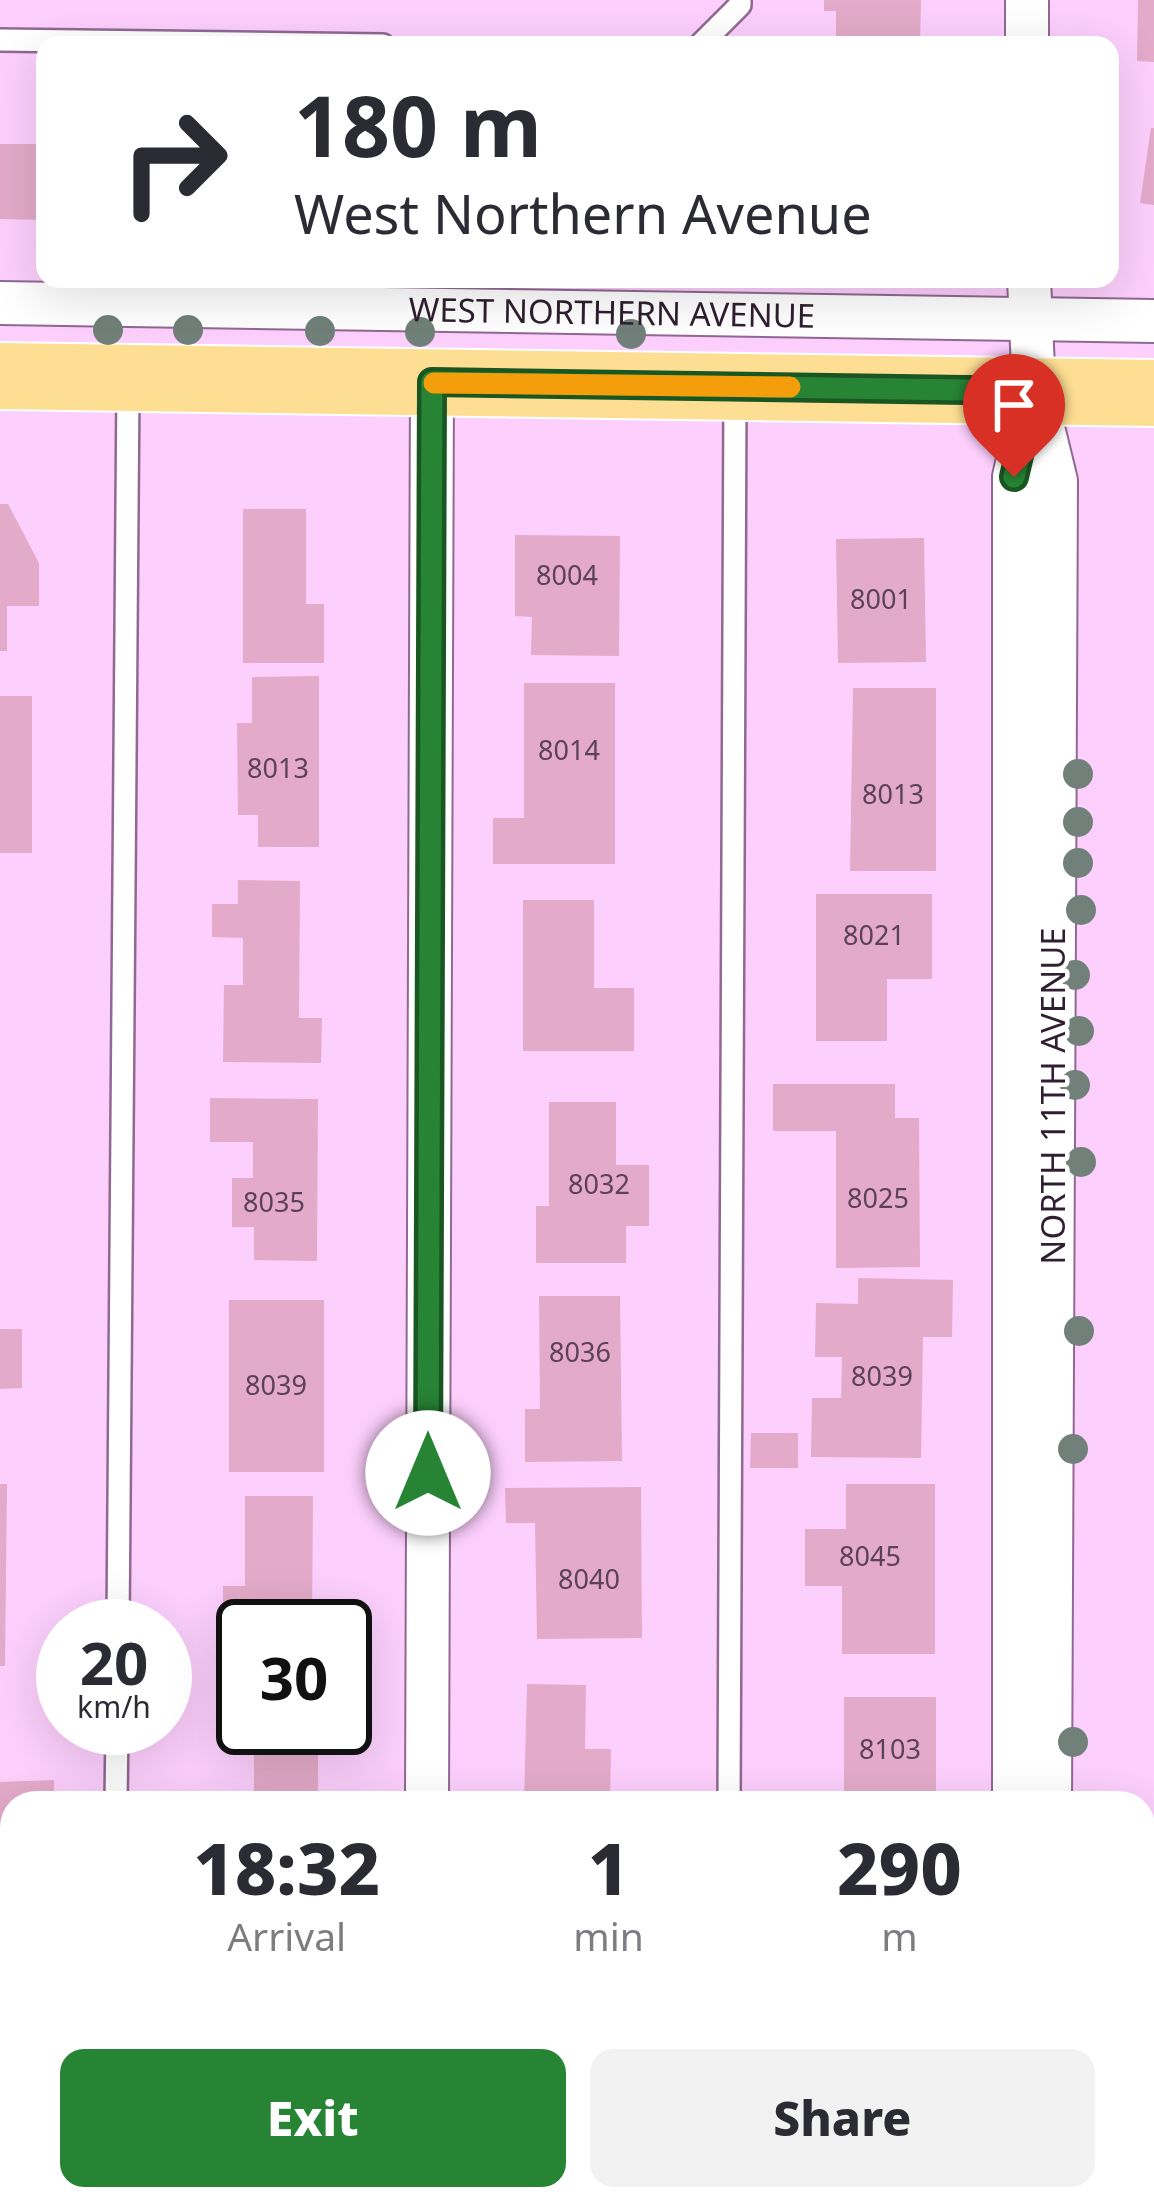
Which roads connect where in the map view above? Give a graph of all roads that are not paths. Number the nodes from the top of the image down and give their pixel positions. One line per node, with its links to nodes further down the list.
1 (740, 0): 3 (lane)
2 (1027, 0): 4 (street)
3 (709, 36)
4 (1027, 36)
5 (0, 40): 6 (lane)
6 (36, 40)
7 (1030, 299): 8 (street, WEST NORTHERN AVENUE); 9 (street, WEST NORTHERN AVENUE); 14 (street, NORTH 11TH AVENUE)
8 (0, 303)
9 (1154, 321)
10 (0, 376): 11 (main road)
11 (128, 379): 12 (main road); 16 (lane)
12 (432, 382): 13 (main road); 19 (street)
13 (736, 387): 14 (main road); 20 (lane)
14 (1034, 391): 15 (main road); 21 (street, NORTH 11TH AVENUE); 22 (street, NORTH 11TH AVENUE)
15 (1154, 393)
16 (118, 1599)
17 (117, 1755): 18 (lane)
18 (116, 1791)
19 (427, 1791)
20 (729, 1791)
21 (1014, 1791)
22 (1050, 1791)

